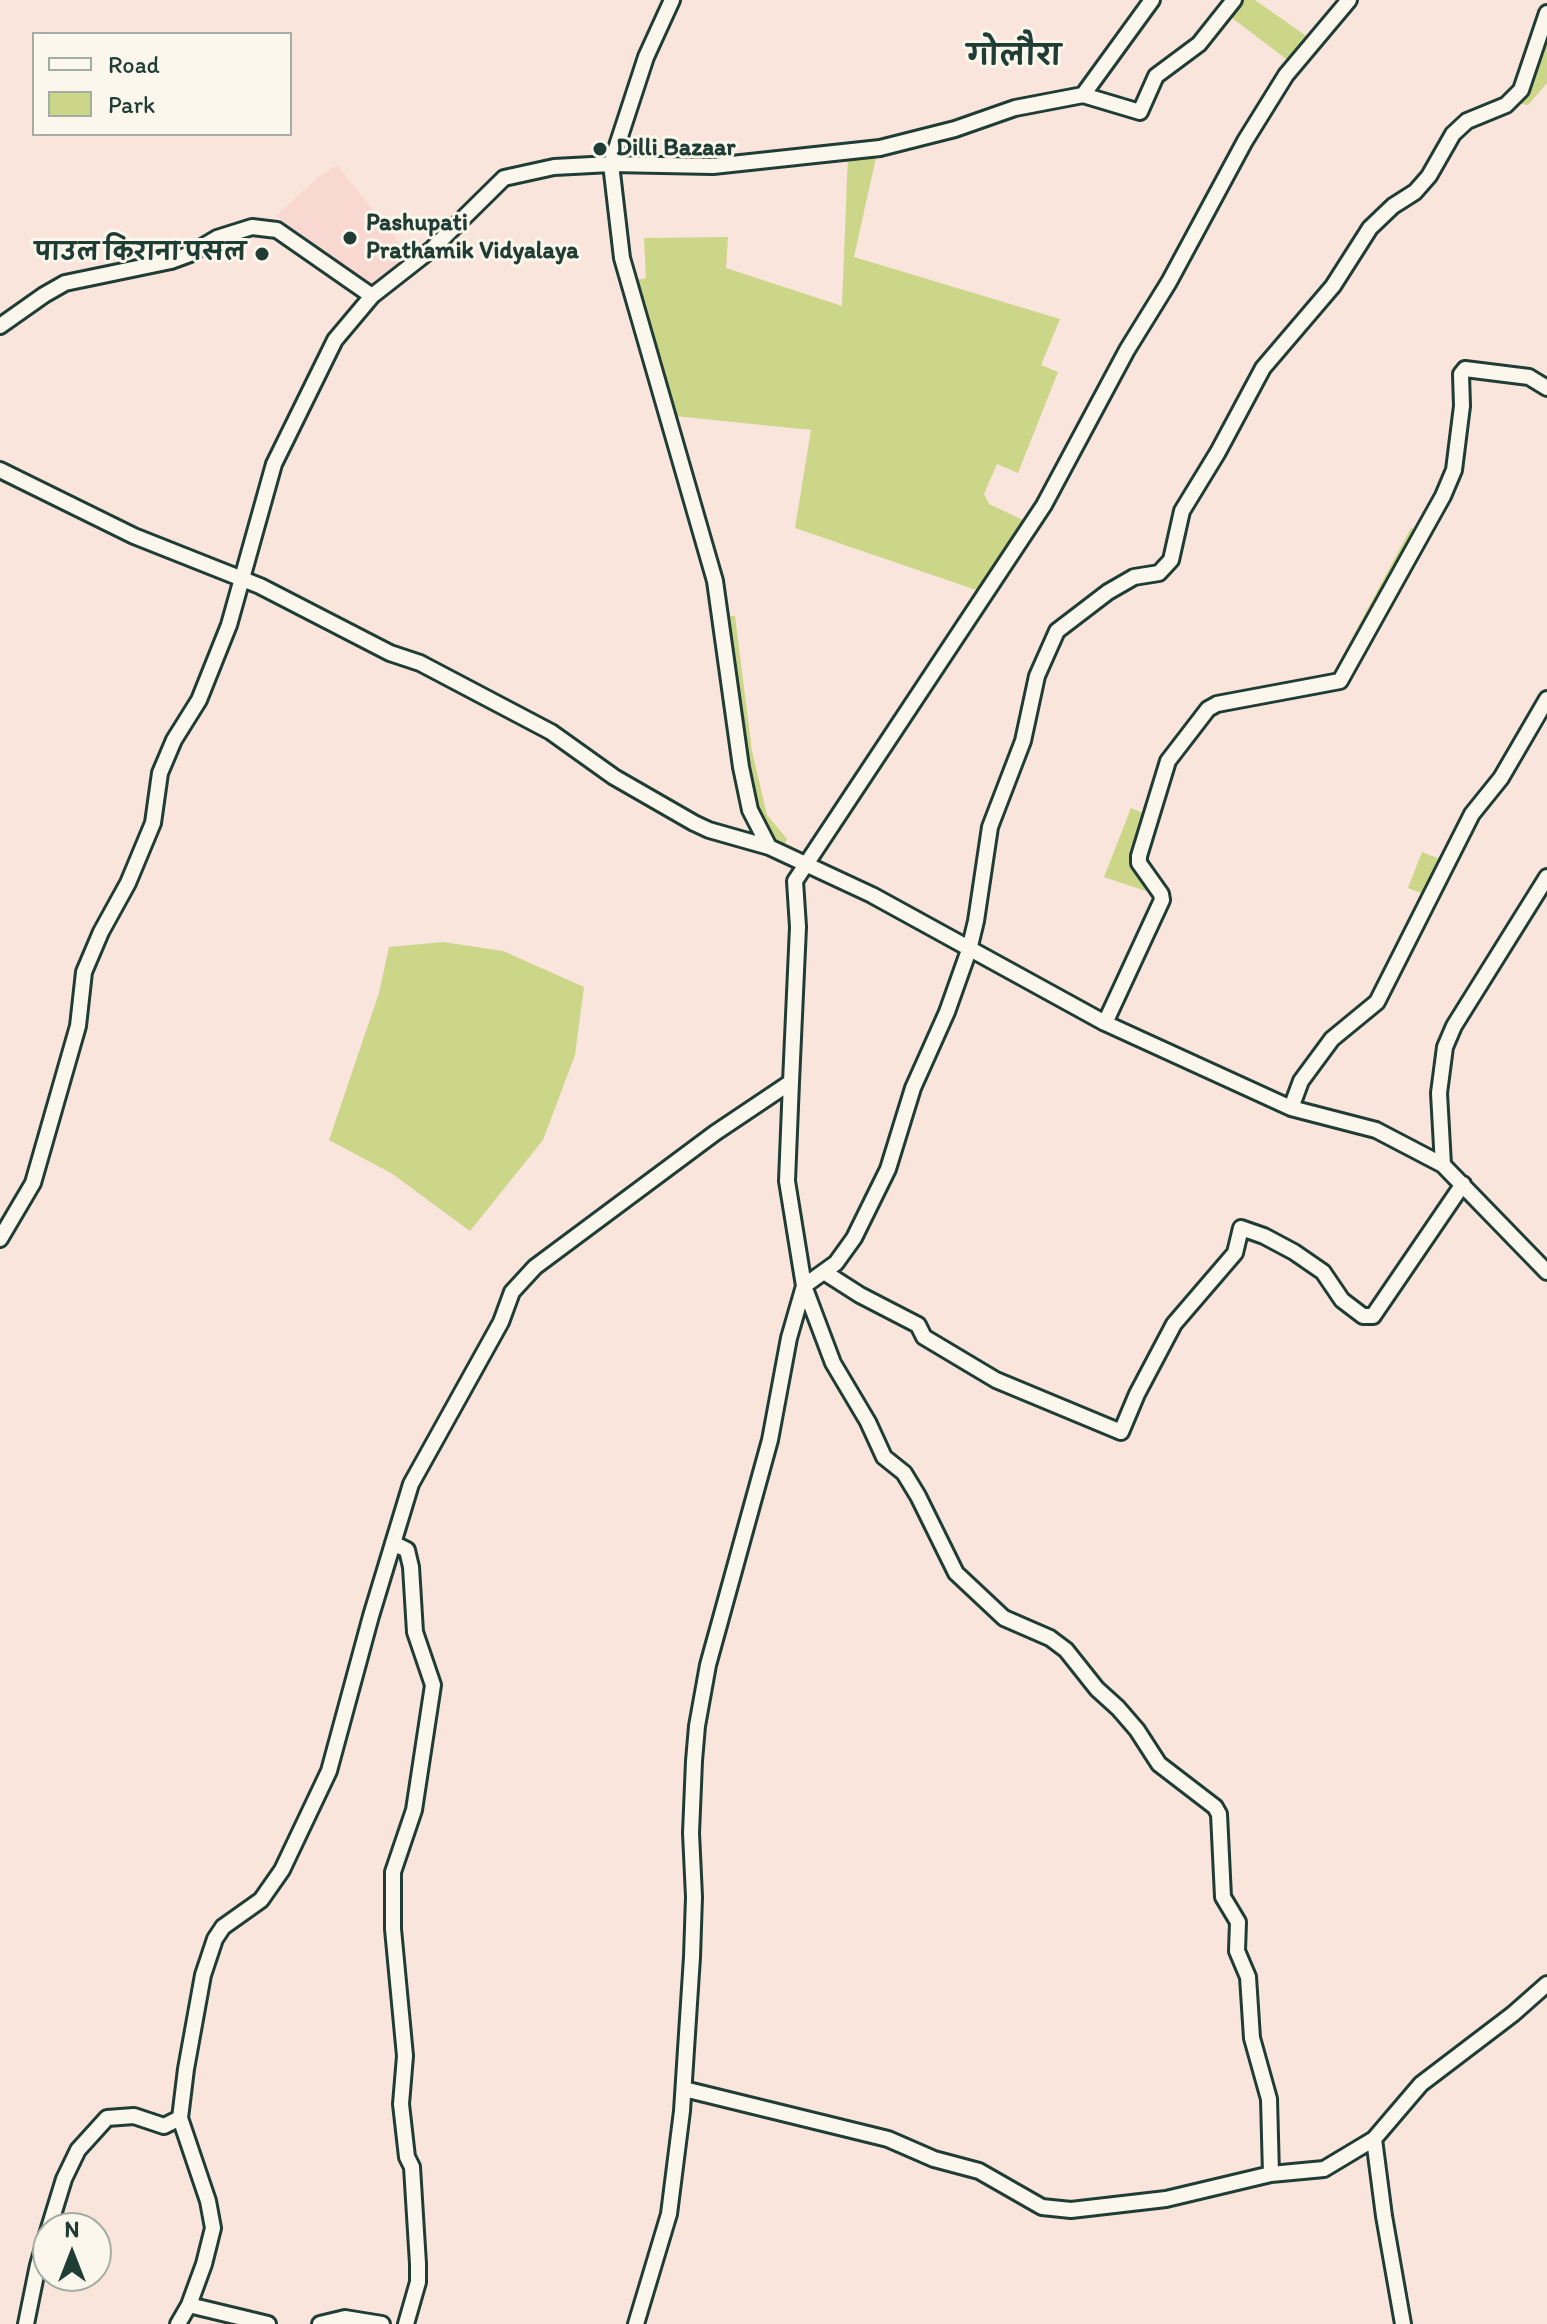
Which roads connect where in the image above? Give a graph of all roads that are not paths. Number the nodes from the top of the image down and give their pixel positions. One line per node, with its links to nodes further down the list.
1 (672, 0): 7 (street)
2 (1152, 0): 6 (street)
3 (1234, 0): 6 (street)
4 (1349, 0): 15 (street)
5 (1547, 13): 18 (street)
6 (1083, 95): 7 (street)
7 (611, 164): 8 (street); 14 (street)
8 (372, 296): 9 (street); 12 (street)
9 (0, 326)
10 (1547, 388): 19 (street)
11 (0, 470): 12 (street)
12 (240, 579): 14 (street); 24 (street)
13 (1547, 699): 21 (street)
14 (769, 847): 15 (street)
15 (809, 864): 18 (street); 20 (street)
16 (1547, 877): 17 (street)
17 (1543, 893): 22 (street)
18 (969, 950): 19 (street); 25 (street)
19 (1105, 1023): 21 (street)
20 (791, 1082): 27 (street); 28 (street)
21 (1291, 1108): 22 (street)
22 (1443, 1165): 23 (street)
23 (1463, 1184): 25 (street); 26 (street)
24 (0, 1239)
25 (824, 1272): 27 (street)
26 (1547, 1272)
27 (804, 1286): 30 (street); 33 (street)
28 (393, 1543): 31 (street); 42 (street)
29 (1547, 1984): 32 (street)
30 (684, 2089): 33 (street); 43 (street)
31 (180, 2118): 34 (street); 36 (street)
32 (1374, 2139): 33 (street); 44 (street)
33 (1271, 2174)
34 (53, 2212)
35 (33, 2292): 37 (street)
36 (189, 2305): 38 (street); 39 (street)
37 (26, 2324)
38 (178, 2324)
39 (268, 2324)
40 (320, 2324): 41 (street)
41 (382, 2324)
42 (406, 2324)
43 (636, 2324)
44 (1403, 2324)

